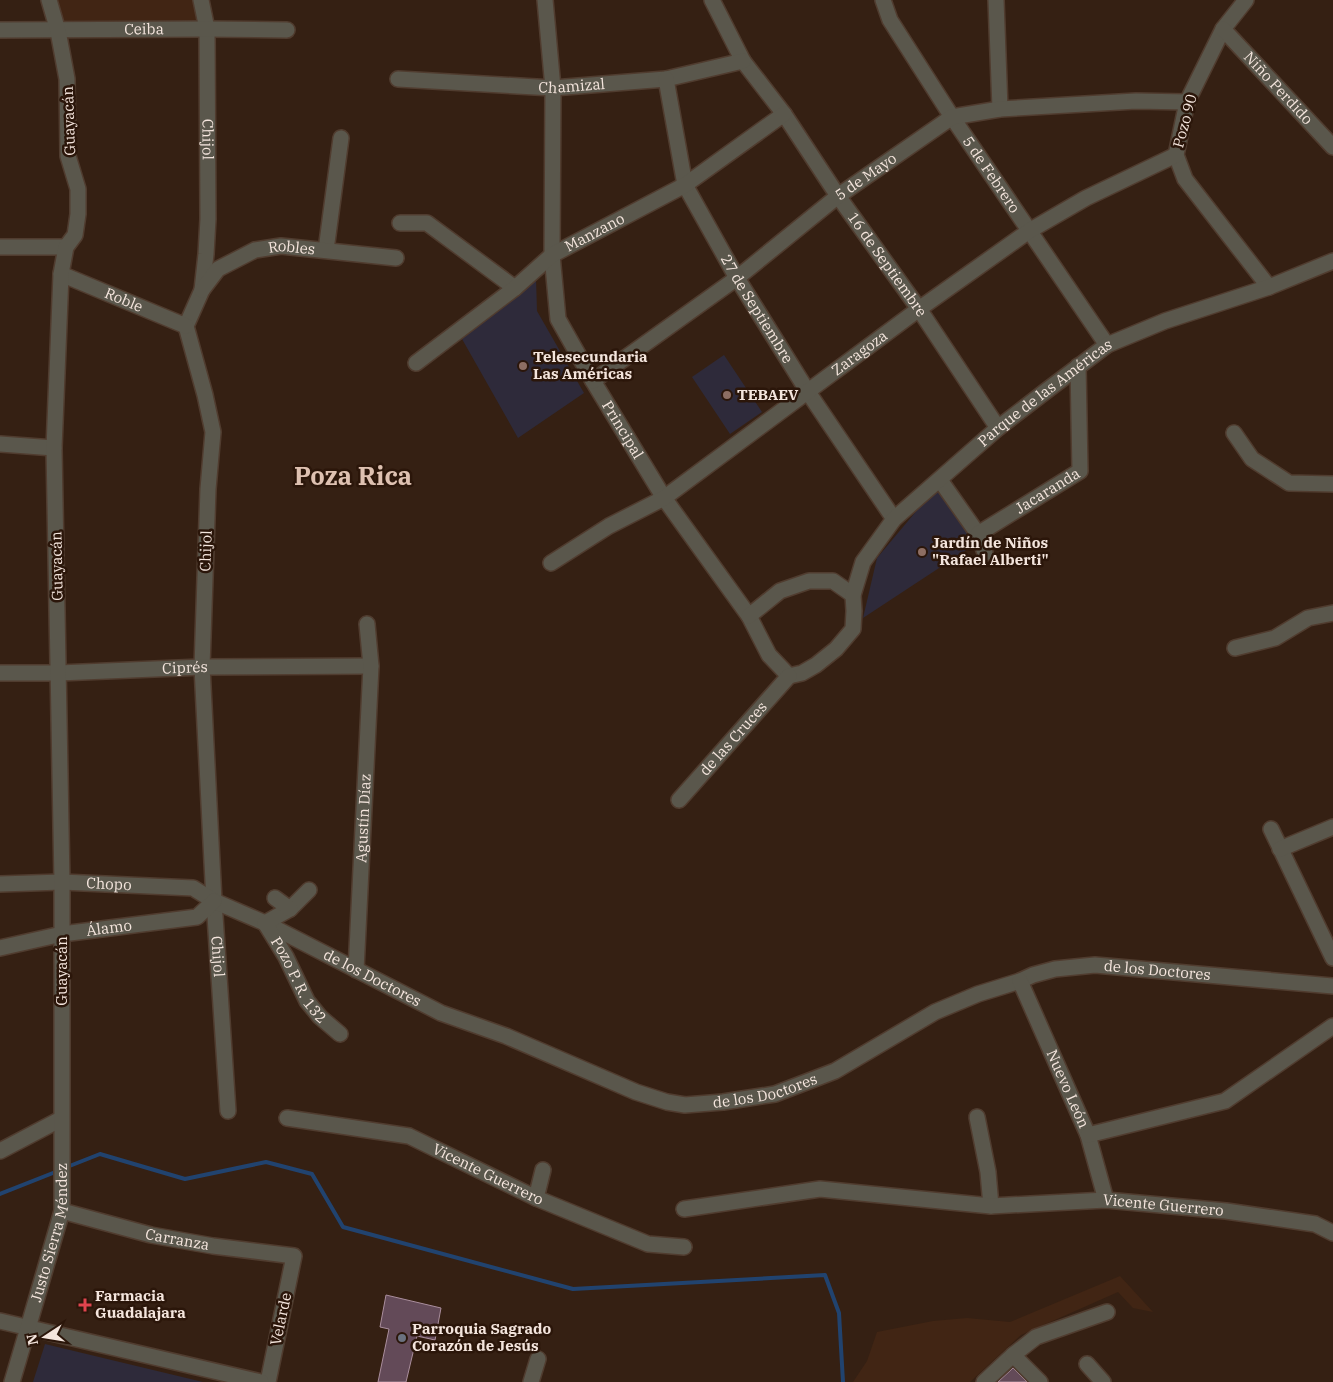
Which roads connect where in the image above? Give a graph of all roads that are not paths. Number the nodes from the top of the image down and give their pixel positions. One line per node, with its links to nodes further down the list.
1 (49, 0): 11 (street, Guayacán)
2 (201, 0): 8 (street, Chijol)
3 (545, 0): 16 (street, Principal)
4 (712, 0): 13 (street, 16 de Septiembre)
5 (882, 0): 20 (street, 5 de Febrero)
6 (996, 0): 18 (street)
7 (1246, 0): 9 (street, Pozo 90)
8 (207, 29): 11 (street, Ceiba); 12 (street, Ceiba); 38 (street, Chijol)
9 (1224, 29): 17 (street, Pozo 90); 22 (street, Niño Perdido)
10 (0, 30): 11 (street, Ceiba)
11 (58, 30): 29 (street, Guayacán)
12 (287, 30)
13 (743, 61): 15 (street, Chamizal); 19 (street, 16 de Septiembre)
14 (398, 78): 16 (street, Chamizal)
15 (666, 79): 16 (street, Chamizal); 24 (street, 27 de Septiembre)
16 (553, 88): 31 (street, Principal)
17 (1188, 102): 18 (street, 5 de Mayo); 23 (street, Pozo 90)
18 (1000, 109): 20 (street, 5 de Mayo)
19 (784, 114): 24 (street, Manzano); 25 (street, 16 de Septiembre)
20 (952, 117): 25 (street, 5 de Mayo); 27 (street, 5 de Febrero)
21 (341, 138): 30 (street)
22 (1333, 147)
23 (1176, 155): 27 (street, Zaragoza); 36 (street, Pozo 90)
24 (685, 185): 31 (street, Manzano); 35 (street, 27 de Septiembre)
25 (838, 196): 35 (street, 5 de Mayo); 39 (street, 16 de Septiembre)
26 (400, 223): 37 (street)
27 (1029, 231): 39 (street, Zaragoza); 41 (street, 5 de Febrero)
28 (0, 247): 29 (street)
29 (66, 247): 34 (street, Guayacán)
30 (326, 250): 32 (street, Robles); 38 (street, Robles)
31 (552, 255): 37 (street, Manzano); 44 (street, Principal)
32 (396, 258)
33 (1333, 260): 36 (street, Parque de las Américas)
34 (61, 274): 40 (street, Roble); 49 (street, Guayacán)
35 (737, 278): 44 (street, 5 de Mayo); 45 (street, 27 de Septiembre)
36 (1269, 287): 41 (street, Parque de las Américas)
37 (514, 288): 42 (street, Manzano)
38 (202, 290): 40 (street, Chijol)
39 (919, 309): 45 (street, Zaragoza); 46 (street, 16 de Septiembre)
40 (186, 326): 62 (street, Chijol)
41 (1107, 344): 43 (street, Parque de las Américas)
42 (416, 362)
43 (1078, 366): 46 (street, Parque de las Américas); 54 (street, Jacaranda)
44 (593, 381): 52 (street, Principal)
45 (808, 392): 52 (street, Zaragoza); 53 (street, 27 de Septiembre)
46 (998, 428): 50 (street, Parque de las Américas)
47 (1234, 433): 51 (street)
48 (0, 444): 49 (street)
49 (54, 448): 65 (street, Guayacán)
50 (940, 480): 53 (street, Parque de las Américas); 54 (street)
51 (1333, 484)
52 (664, 498): 56 (street, Zaragoza); 59 (street, Principal)
53 (894, 519): 57 (street, Parque de las Américas)
54 (978, 534): 55 (street)
55 (985, 553)
56 (551, 564)
57 (853, 595): 59 (street); 66 (street, Parque de las Américas)
58 (1333, 612): 61 (street)
59 (749, 616): 66 (street, Principal)
60 (367, 624): 63 (street, Agustín Díaz)
61 (1235, 648)
62 (202, 666): 63 (street, Ciprés); 65 (street, Ciprés); 75 (street, Chijol)
63 (371, 666): 81 (street, Agustín Díaz)
64 (0, 673): 65 (street, Ciprés)
65 (59, 673): 71 (street, Guayacán)
66 (788, 676): 67 (street, de las Cruces)
67 (679, 800)
68 (1333, 827): 70 (street)
69 (1271, 829): 70 (street)
70 (1280, 849): 80 (street)
71 (62, 882): 72 (street, Chopo); 75 (street, Chopo); 78 (street, Guayacán)
72 (0, 884)
73 (309, 890): 76 (street)
74 (274, 898): 76 (street)
75 (214, 901): 77 (street, de los Doctores); 78 (street, Álamo); 86 (street, Chijol)
76 (290, 908): 77 (street)
77 (265, 923): 81 (street, de los Doctores); 85 (street, Pozo P. R. 132)
78 (62, 934): 79 (street, Álamo); 89 (street, Guayacán)
79 (0, 948)
80 (1333, 958)
81 (356, 970): 82 (street, de los Doctores)
82 (1020, 981): 83 (street, de los Doctores); 90 (street, Nuevo León)
83 (1333, 986)
84 (1333, 1026): 90 (street)
85 (340, 1034)
86 (228, 1110)
87 (978, 1117): 96 (street)
88 (287, 1118): 94 (street, Vicente Guerrero)
89 (61, 1119): 91 (street, Guayacán); 92 (street)
90 (1088, 1135): 95 (street, Nuevo León)
91 (61, 1139): 98 (street, Justo Sierra Méndez)
92 (0, 1151)
93 (542, 1170): 94 (street)
94 (536, 1198): 100 (street, Vicente Guerrero)
95 (1106, 1200): 96 (street, Vicente Guerrero); 99 (street, Vicente Guerrero)
96 (991, 1206): 97 (street, Vicente Guerrero)
97 (684, 1208)
98 (62, 1211): 101 (street, Carranza); 104 (street, Justo Sierra Méndez)
99 (1333, 1233)
100 (684, 1247)
101 (294, 1256): 110 (street, Velarde)
102 (1108, 1312): 105 (street)
103 (0, 1322): 104 (street)
104 (28, 1328): 108 (street, Justo Sierra Méndez); 109 (street)
105 (1013, 1355): 112 (street); 113 (street)
106 (538, 1359): 111 (street)
107 (1087, 1364): 114 (street)
108 (12, 1382)
109 (261, 1382)
110 (268, 1382)
111 (531, 1382)
112 (984, 1382)
113 (1040, 1382)
114 (1103, 1382)

